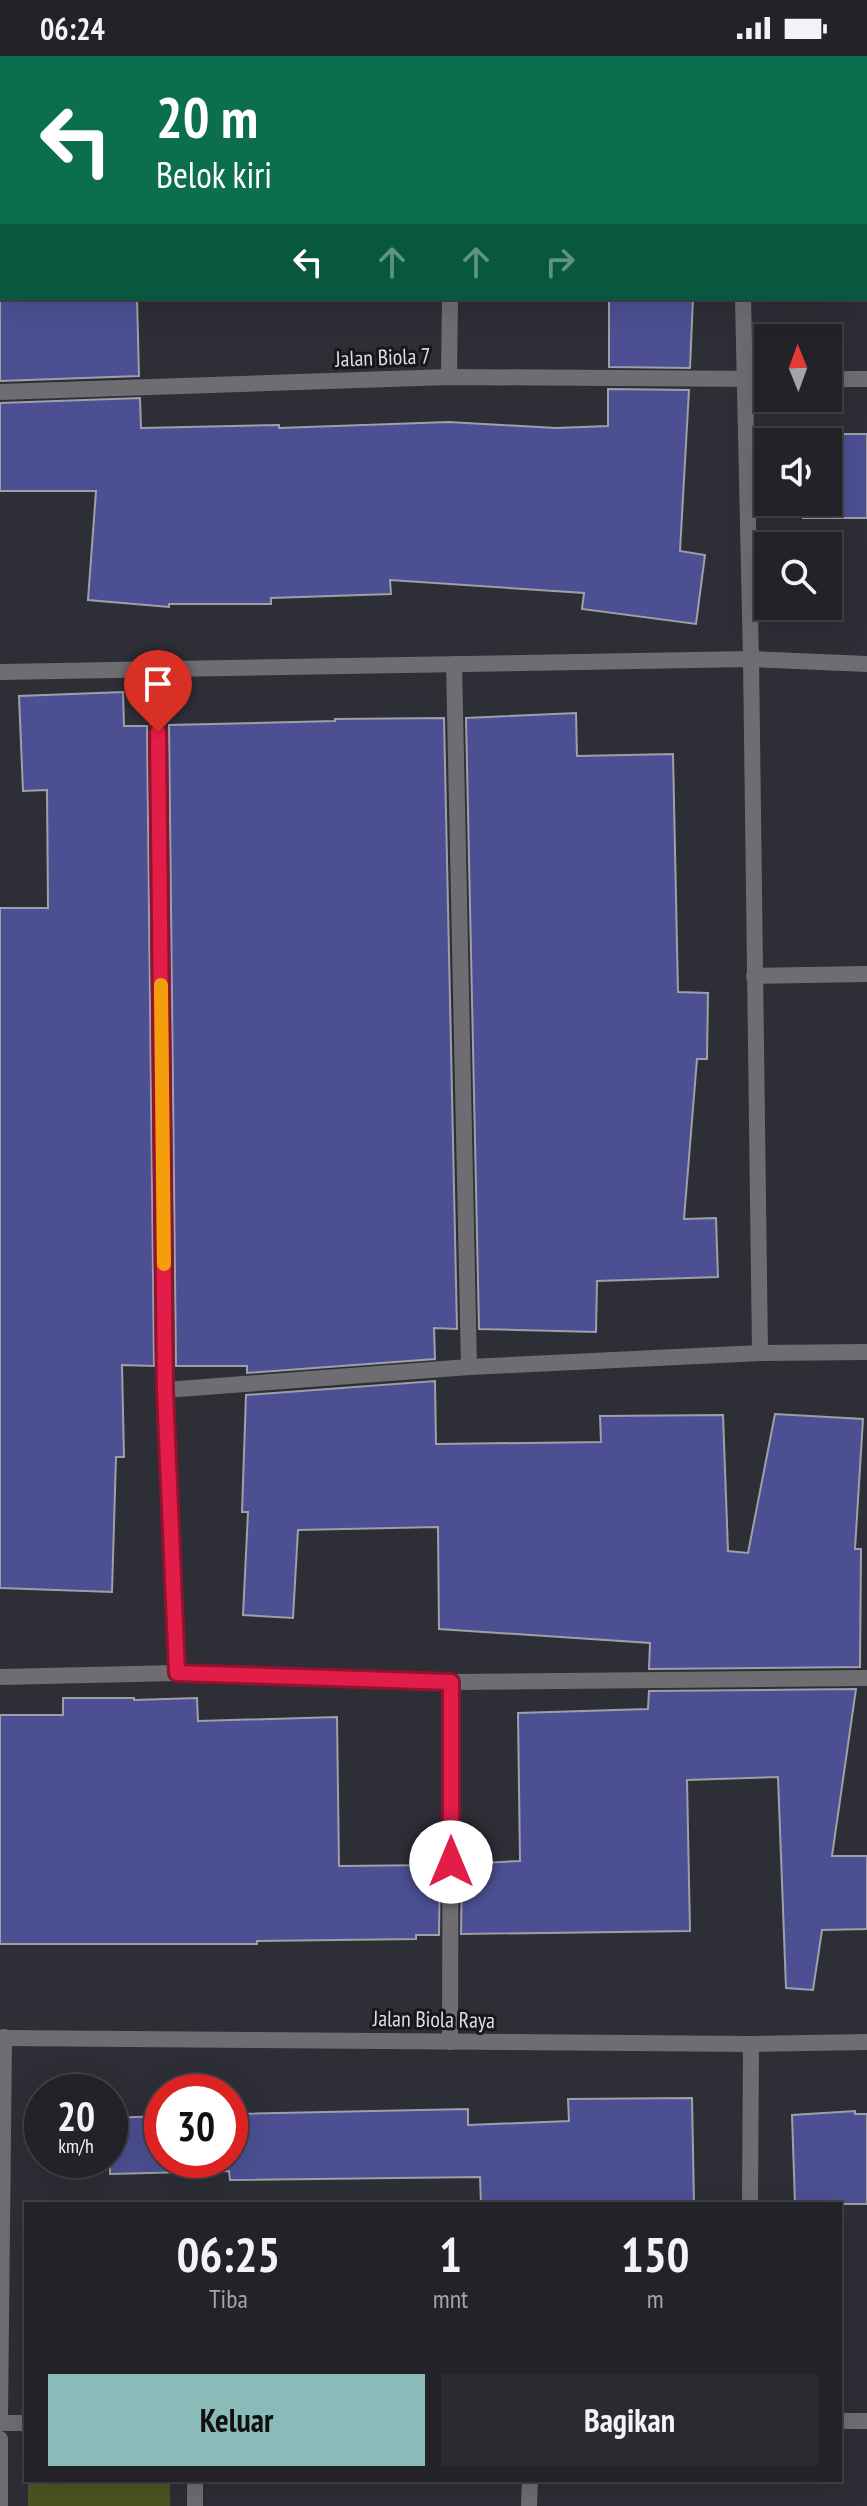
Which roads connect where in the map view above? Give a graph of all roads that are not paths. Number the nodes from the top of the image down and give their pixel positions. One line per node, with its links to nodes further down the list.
1 (450, 300): 3 (street)
2 (743, 300): 4 (street)
3 (449, 377): 4 (street, Jalan Biola 7); 8 (street, Jalan Biola 7)
4 (744, 379): 5 (street, Jalan Biola 7); 9 (street)
5 (754, 379)
6 (842, 379): 7 (street)
7 (867, 379)
8 (0, 392)
9 (751, 659): 10 (street); 11 (street); 15 (street)
10 (454, 664): 12 (street); 18 (street)
11 (867, 664)
12 (157, 669): 13 (street); 19 (street)
13 (0, 672)
14 (867, 974): 15 (street)
15 (754, 976): 17 (street)
16 (867, 1352): 17 (street)
17 (760, 1353): 18 (street)
18 (469, 1367): 19 (street)
19 (165, 1390): 20 (street)
20 (177, 1673): 21 (street); 23 (street)
21 (0, 1677)
22 (867, 1678): 23 (street)
23 (451, 1682): 25 (street)
24 (2, 2038): 25 (street, Jalan Biola Raya); 29 (street)
25 (450, 2042): 27 (street, Jalan Biola Raya)
26 (867, 2042): 27 (street, Jalan Biola Raya)
27 (751, 2044): 28 (street)
28 (750, 2202)
29 (0, 2421): 32 (street)
30 (842, 2421): 31 (street)
31 (867, 2421)
32 (24, 2423)
33 (0, 2439): 36 (street)
34 (195, 2482): 37 (street)
35 (530, 2482): 38 (street)
36 (0, 2506)
37 (195, 2506)
38 (529, 2506)

